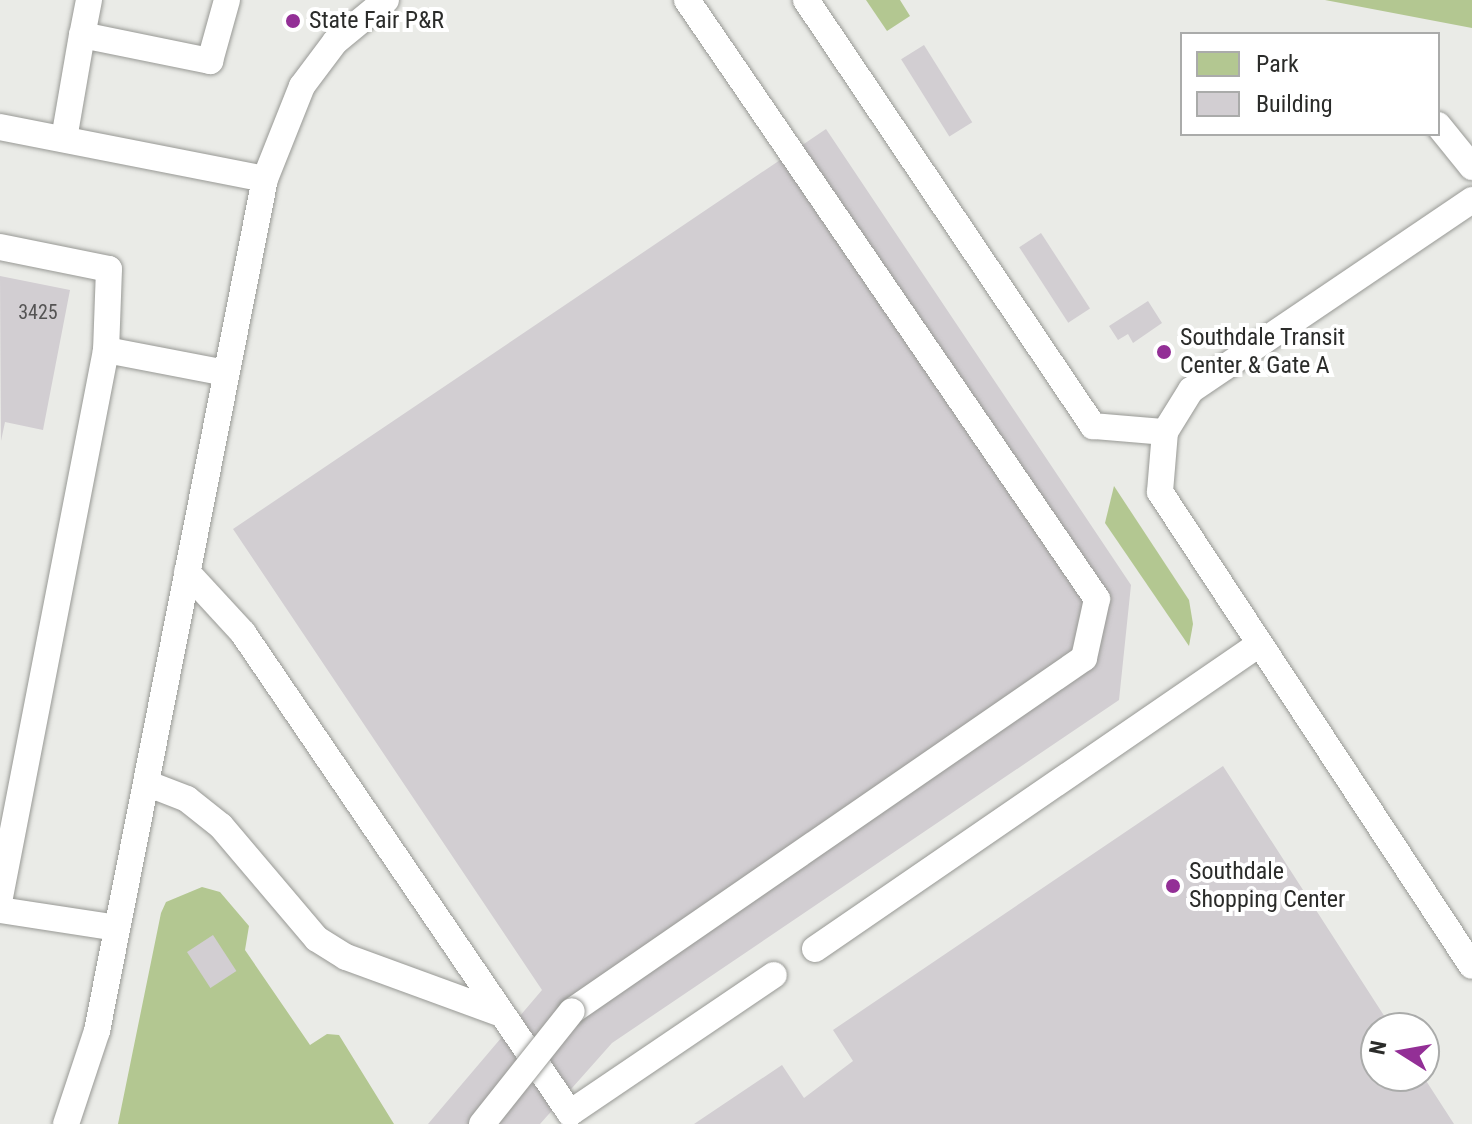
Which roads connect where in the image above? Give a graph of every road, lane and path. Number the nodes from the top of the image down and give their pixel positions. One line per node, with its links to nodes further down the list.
1 (89, 0): 6 (lane)
2 (227, 0): 6 (lane)
3 (386, 0): 11 (lane)
4 (687, 0): 28 (lane, bridge)
5 (806, 0): 16 (lane)
6 (82, 35): 9 (lane)
7 (0, 127): 9 (lane)
8 (1440, 127): 10 (lane)
9 (64, 139): 11 (lane)
10 (1472, 167)
11 (265, 179): 15 (lane)
12 (1472, 200): 16 (lane)
13 (0, 247): 14 (lane)
14 (106, 350): 15 (lane); 20 (lane)
15 (225, 373): 17 (lane)
16 (1165, 432): 18 (lane)
17 (187, 572): 19 (lane); 26 (lane)
18 (1258, 645): 23 (lane); 24 (lane)
19 (146, 783): 22 (lane); 26 (lane)
20 (0, 897)
21 (0, 910): 22 (lane)
22 (117, 928): 27 (lane)
23 (815, 949)
24 (1472, 966)
25 (774, 975): 26 (lane)
26 (502, 1014)
27 (66, 1124)
28 (482, 1124)

